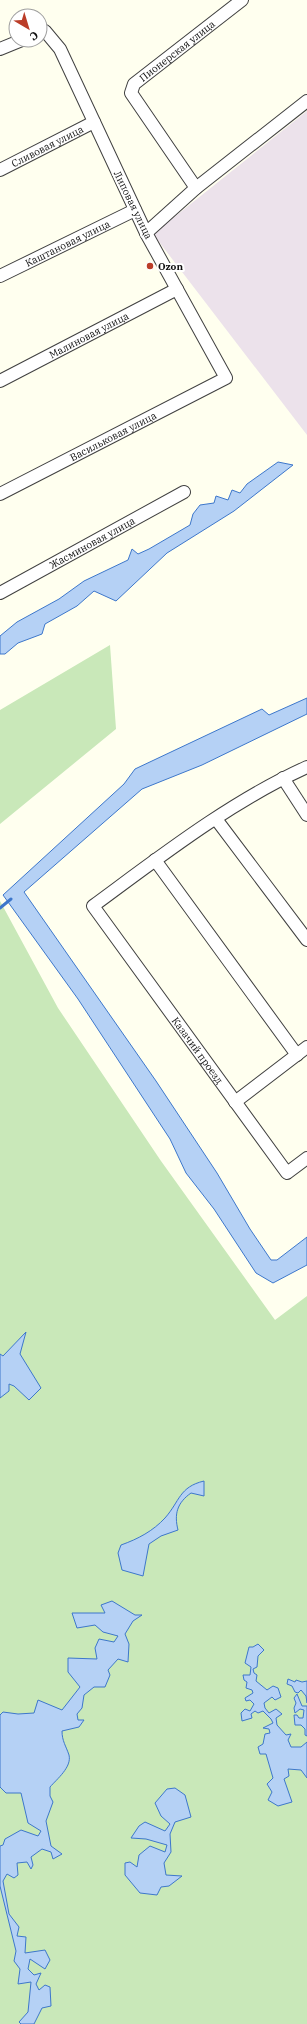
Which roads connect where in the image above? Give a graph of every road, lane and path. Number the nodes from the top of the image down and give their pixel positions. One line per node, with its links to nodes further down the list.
1 (242, 0): 6 (street, Пионерская улица)
2 (48, 38): 4 (street, Липовая улица)
3 (307, 101): 6 (street)
4 (94, 122): 5 (street, Сливовая улица); 7 (street, Липовая улица)
5 (0, 170)
6 (196, 188): 8 (street)
7 (135, 210): 8 (street, Липовая улица); 9 (street, Каштановая улица)
8 (146, 232): 10 (street, Липовая улица)
9 (0, 276)
10 (177, 289): 11 (street, Липовая улица); 12 (street, Малиновая улица)
11 (226, 378): 14 (street, Васильковая улица)
12 (0, 381)
13 (184, 492): 15 (street, Жасминовая улица)
14 (0, 494)
15 (0, 593)
16 (307, 767): 17 (street)
17 (283, 778): 18 (street); 19 (street)
18 (307, 815)
19 (216, 819): 20 (street); 21 (street)
20 (155, 860): 23 (street); 24 (street, Казачий проезд)
21 (307, 940)
22 (307, 1047): 23 (street)
23 (297, 1055): 24 (street)
24 (235, 1102): 25 (street, Казачий проезд)
25 (307, 1158)

